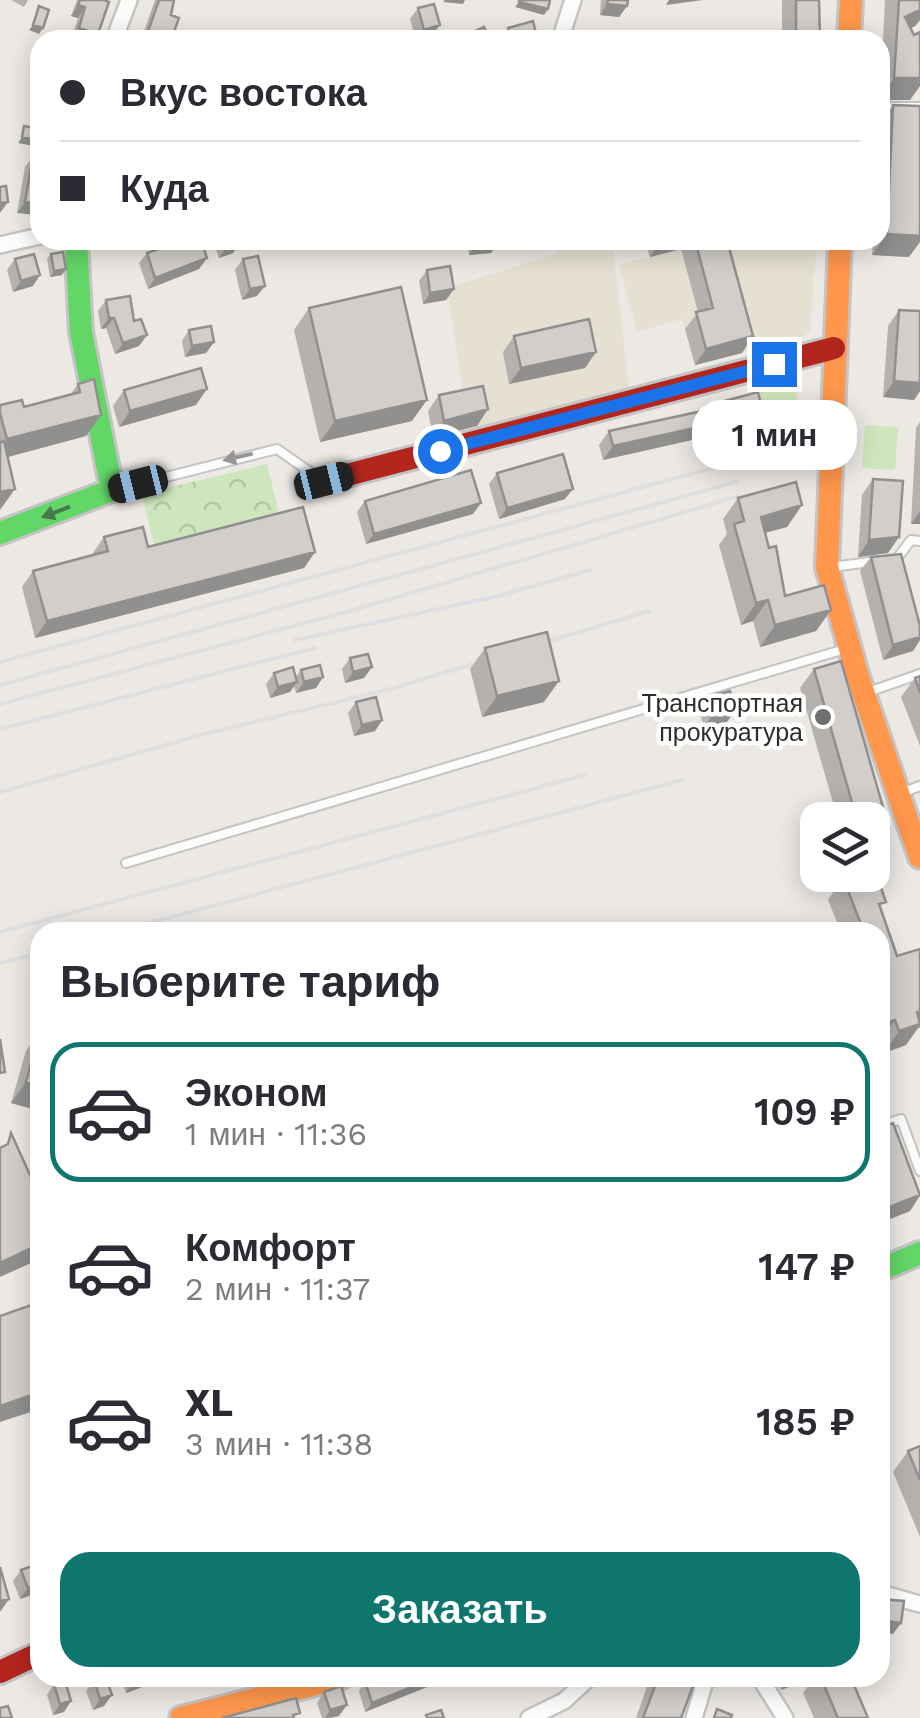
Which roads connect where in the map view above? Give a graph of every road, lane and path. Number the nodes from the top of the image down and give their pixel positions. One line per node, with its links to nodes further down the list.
1 (573, 0): 5 (street)
2 (850, 0): 6 (street)
3 (122, 4): 4 (street)
4 (116, 30)
5 (563, 30)
6 (849, 30)
7 (920, 106): 8 (lane)
8 (890, 107)
9 (30, 238): 10 (street)
10 (0, 245)
11 (77, 250): 15 (street)
12 (839, 250): 13 (street)
13 (834, 348): 14 (street); 18 (street)
14 (324, 481): 15 (lane, one-way to 15)
15 (112, 490): 16 (street, one-way to 16)
16 (0, 533)
17 (920, 541): 18 (lane)
18 (827, 567): 19 (street)
19 (849, 648): 21 (street); 24 (lane)
20 (920, 674): 21 (lane)
21 (864, 693): 22 (street)
22 (909, 790): 23 (street)
23 (920, 857)
24 (126, 863)
25 (890, 1123): 26 (lane)
26 (920, 1172)
27 (920, 1253): 28 (street)
28 (890, 1266)
29 (890, 1596): 30 (street)
30 (920, 1604)
31 (30, 1658): 32 (street)
32 (0, 1672)
33 (304, 1687): 37 (street)
34 (579, 1687): 38 (street)
35 (703, 1687): 39 (street)
36 (766, 1687): 40 (street)
37 (181, 1718)
38 (529, 1718)
39 (694, 1718)
40 (785, 1718)

